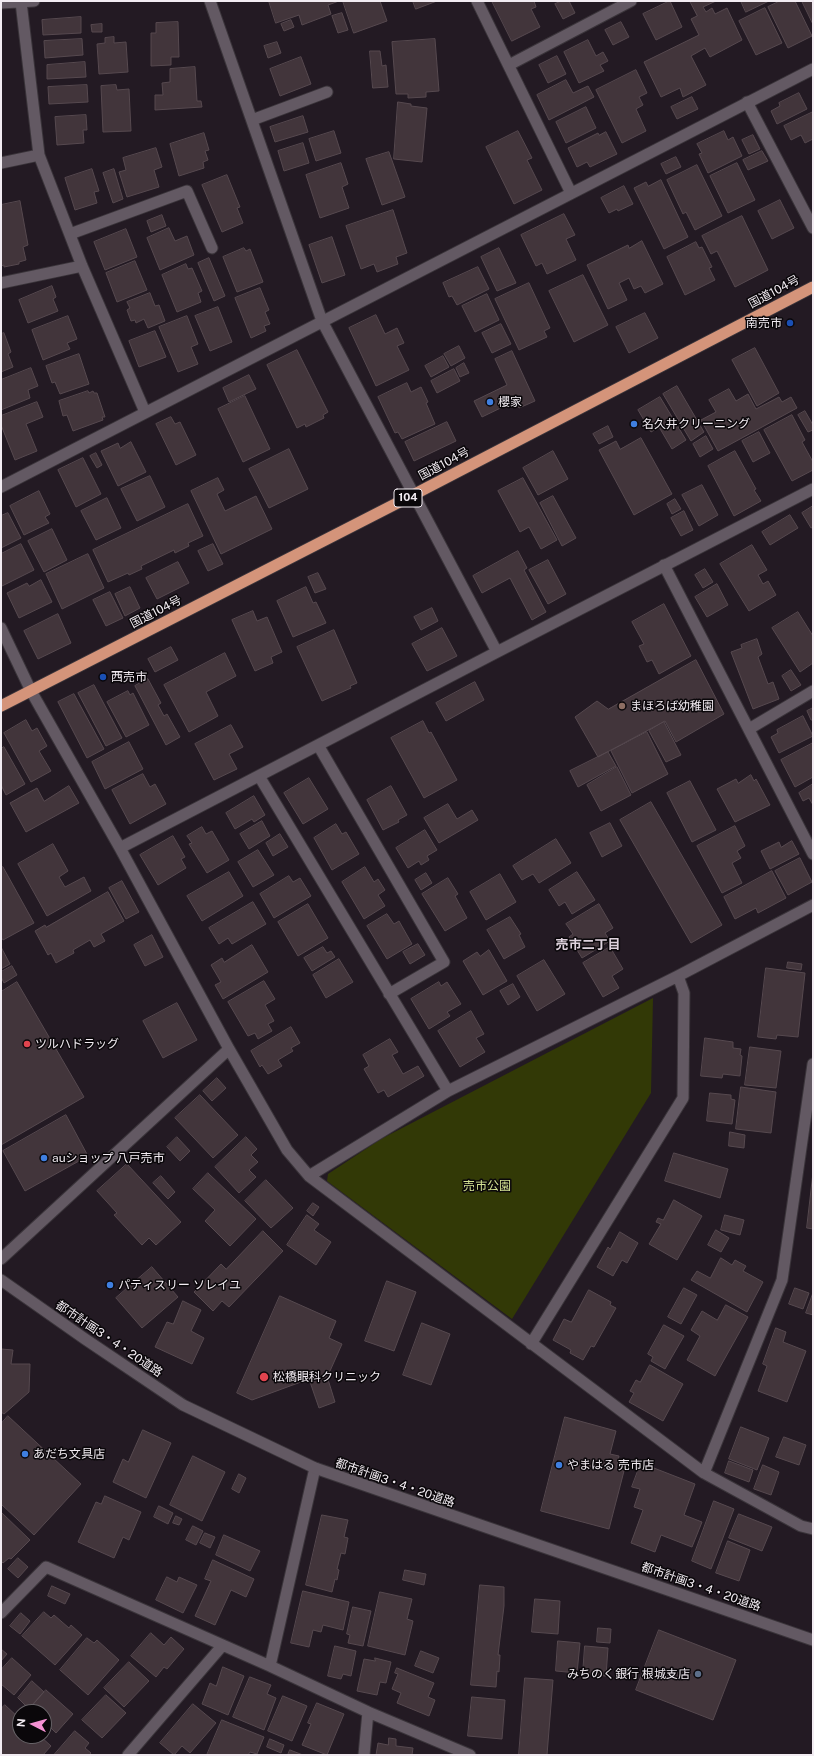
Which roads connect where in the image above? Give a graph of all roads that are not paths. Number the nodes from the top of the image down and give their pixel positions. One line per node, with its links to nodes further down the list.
1 (34, 1): 5 (street)
2 (210, 1): 11 (street)
3 (476, 1): 7 (street)
4 (631, 1): 7 (street)
5 (21, 2): 6 (street); 12 (street)
6 (1, 3)
7 (509, 64): 14 (street)
8 (813, 69): 10 (street)
9 (327, 92): 11 (street)
10 (747, 102): 14 (street); 15 (street)
11 (252, 120): 21 (street)
12 (39, 155): 13 (street); 16 (street)
13 (1, 163)
14 (572, 193): 21 (street)
15 (813, 228)
16 (70, 234): 17 (street); 18 (street)
17 (212, 248)
18 (82, 266): 19 (street); 22 (street)
19 (1, 283)
20 (813, 287): 25 (highway, 国道104号 / 104)
21 (322, 321): 22 (street); 25 (street)
22 (144, 412): 23 (street)
23 (1, 487)
24 (813, 489): 26 (street)
25 (414, 495): 28 (street); 29 (highway, 国道104号 / 104)
26 (664, 565): 28 (street); 32 (street)
27 (1, 628): 29 (street)
28 (496, 652): 33 (street)
29 (31, 691): 31 (highway, 国道104号 / 104); 35 (street)
30 (813, 691): 32 (street)
31 (1, 706)
32 (749, 728): 36 (street)
33 (318, 745): 34 (street); 39 (street)
34 (259, 776): 35 (street); 39 (street)
35 (120, 848): 40 (street)
36 (813, 854)
37 (813, 905): 38 (street)
38 (678, 976): 42 (street); 46 (street)
39 (389, 994): 42 (street)
40 (229, 1048): 43 (street); 44 (street)
41 (813, 1064): 48 (street)
42 (448, 1091): 43 (street)
43 (309, 1176): 46 (street)
44 (1, 1259)
45 (1, 1280): 47 (street, 都市計画3・4・20道路)
46 (531, 1344): 48 (street)
47 (315, 1468): 51 (street, 都市計画3・4・20道路); 53 (street)
48 (704, 1473): 49 (street)
49 (813, 1529)
50 (1, 1613): 52 (street)
51 (813, 1640)
52 (222, 1646): 53 (street); 55 (street)
53 (270, 1666): 54 (street)
54 (368, 1712): 56 (street); 57 (street)
55 (128, 1755)
56 (364, 1755)
57 (470, 1755)

